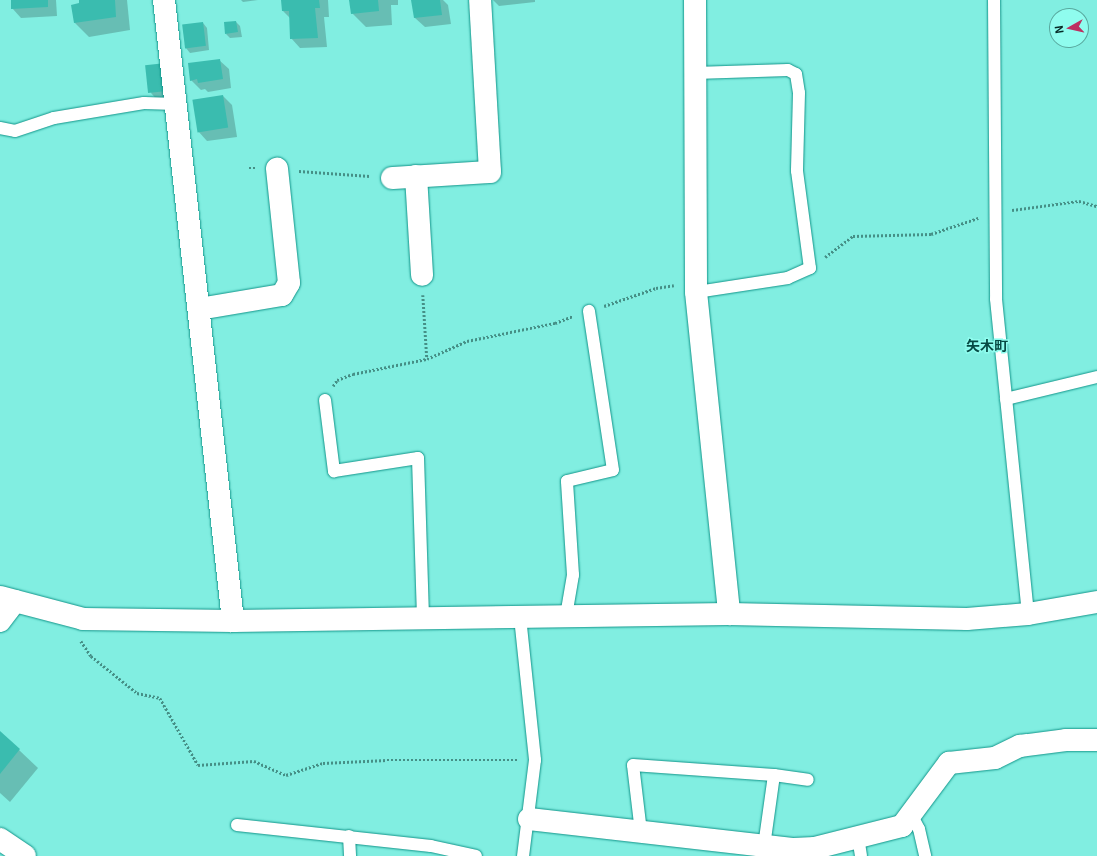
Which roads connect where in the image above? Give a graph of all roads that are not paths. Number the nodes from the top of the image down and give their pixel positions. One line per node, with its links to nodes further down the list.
1 (164, 0): 6 (street)
2 (480, 0): 9 (street)
3 (695, 0): 5 (street)
4 (994, 0): 16 (lane)
5 (695, 73): 12 (street); 12 (lane)
6 (176, 104): 7 (lane); 13 (street)
7 (0, 128)
8 (277, 169): 13 (street)
9 (416, 176): 10 (street); 11 (street)
10 (392, 178)
11 (422, 275)
12 (696, 287): 20 (street)
13 (199, 309): 25 (street)
14 (589, 311): 22 (lane)
15 (1097, 377): 16 (lane)
16 (1006, 399): 21 (lane)
17 (325, 400): 23 (lane)
18 (8, 599): 25 (street); 26 (street)
19 (1097, 602): 21 (street)
20 (729, 614): 21 (street); 22 (street)
21 (1028, 614)
22 (566, 616): 24 (street)
23 (423, 617): 24 (street); 25 (street)
24 (520, 617): 31 (lane)
25 (232, 621)
26 (0, 622)
27 (1097, 740): 30 (street)
28 (774, 775): 29 (lane); 33 (lane); 36 (lane)
29 (808, 780)
30 (911, 814): 37 (street); 42 (lane)
31 (529, 819): 33 (street); 41 (lane)
32 (237, 825): 34 (lane)
33 (640, 832): 36 (street)
34 (349, 836): 39 (lane); 40 (lane)
35 (0, 839): 38 (street)
36 (764, 846): 37 (street)
37 (859, 847)
38 (25, 856)
39 (350, 856)
40 (476, 856)
41 (523, 856)
42 (925, 856)

